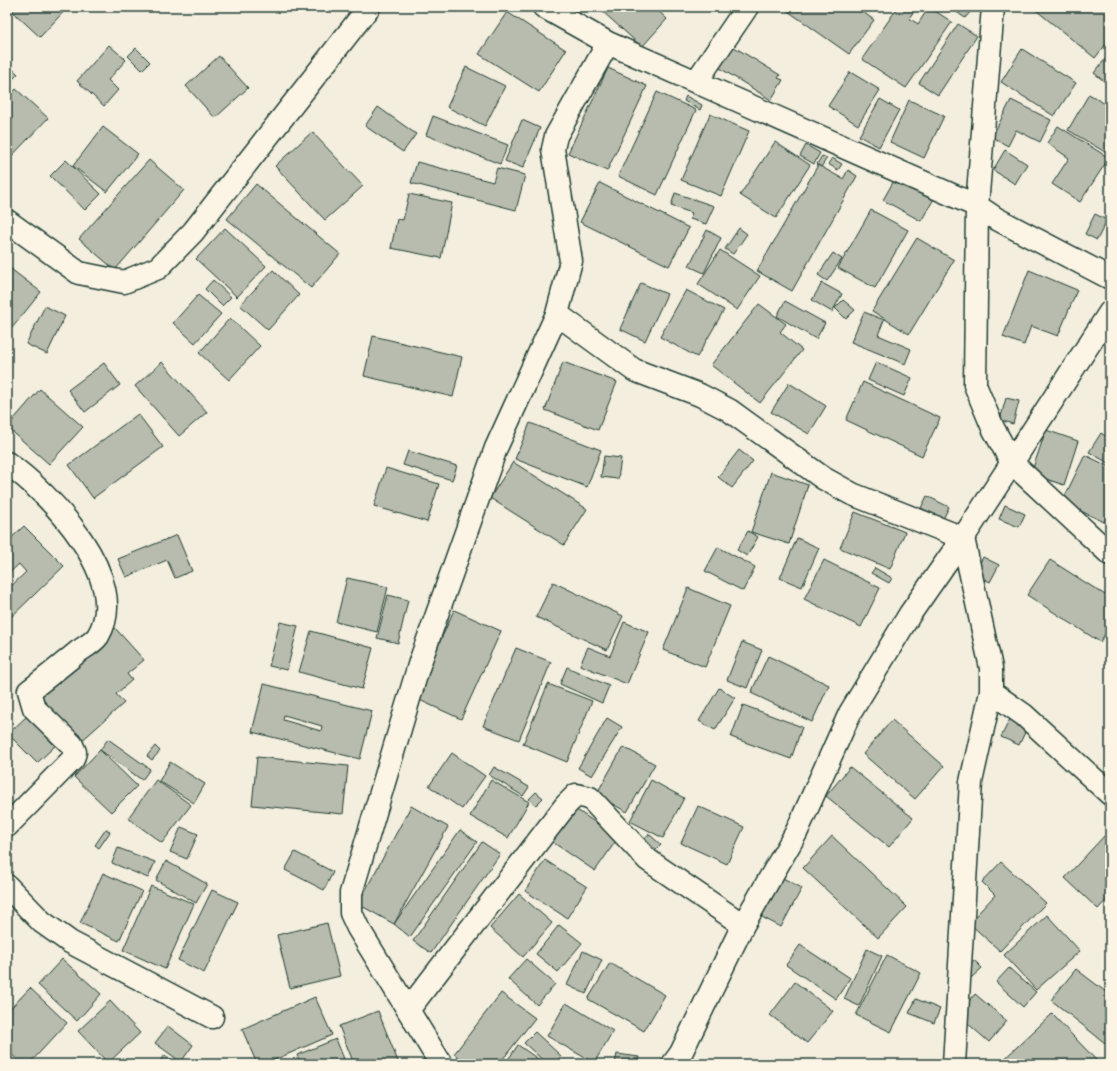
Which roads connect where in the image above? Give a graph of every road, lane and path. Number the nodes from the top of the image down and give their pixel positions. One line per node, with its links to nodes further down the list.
1 (369, 7): 8 (street)
2 (544, 7): 5 (street)
3 (747, 7): 6 (street)
4 (993, 7): 7 (street)
5 (608, 43): 6 (street); 11 (street)
6 (696, 82): 7 (street)
7 (978, 206): 9 (street); 13 (street)
8 (7, 221)
9 (1110, 278)
10 (1110, 312): 13 (street)
11 (557, 314): 14 (street); 21 (street)
12 (7, 463): 18 (street)
13 (1012, 463): 14 (street); 15 (street)
14 (963, 538): 16 (street); 20 (street)
15 (1110, 554)
16 (991, 692): 17 (street); 25 (street)
17 (1110, 794)
18 (7, 826)
19 (7, 886): 22 (street)
20 (744, 925): 21 (street); 23 (street)
21 (408, 1010): 24 (street)
22 (212, 1017)
23 (682, 1060)
24 (441, 1064)
25 (954, 1064)

